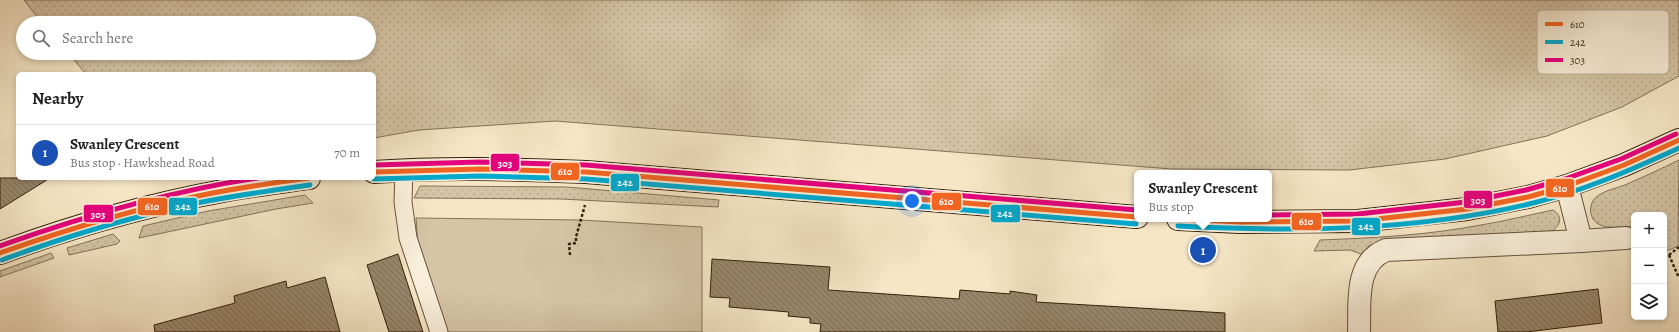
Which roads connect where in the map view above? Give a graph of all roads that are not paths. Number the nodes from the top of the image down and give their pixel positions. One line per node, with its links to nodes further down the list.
1 (1679, 140): 5 (street)
2 (404, 170): 3 (street); 6 (street); 11 (lane)
3 (376, 172)
4 (294, 180): 10 (street)
5 (1567, 186): 7 (street); 9 (street)
6 (1134, 217)
7 (1272, 222)
8 (1626, 238): 9 (street)
9 (1581, 241): 12 (street)
10 (0, 253)
11 (439, 332)
12 (1359, 332)

